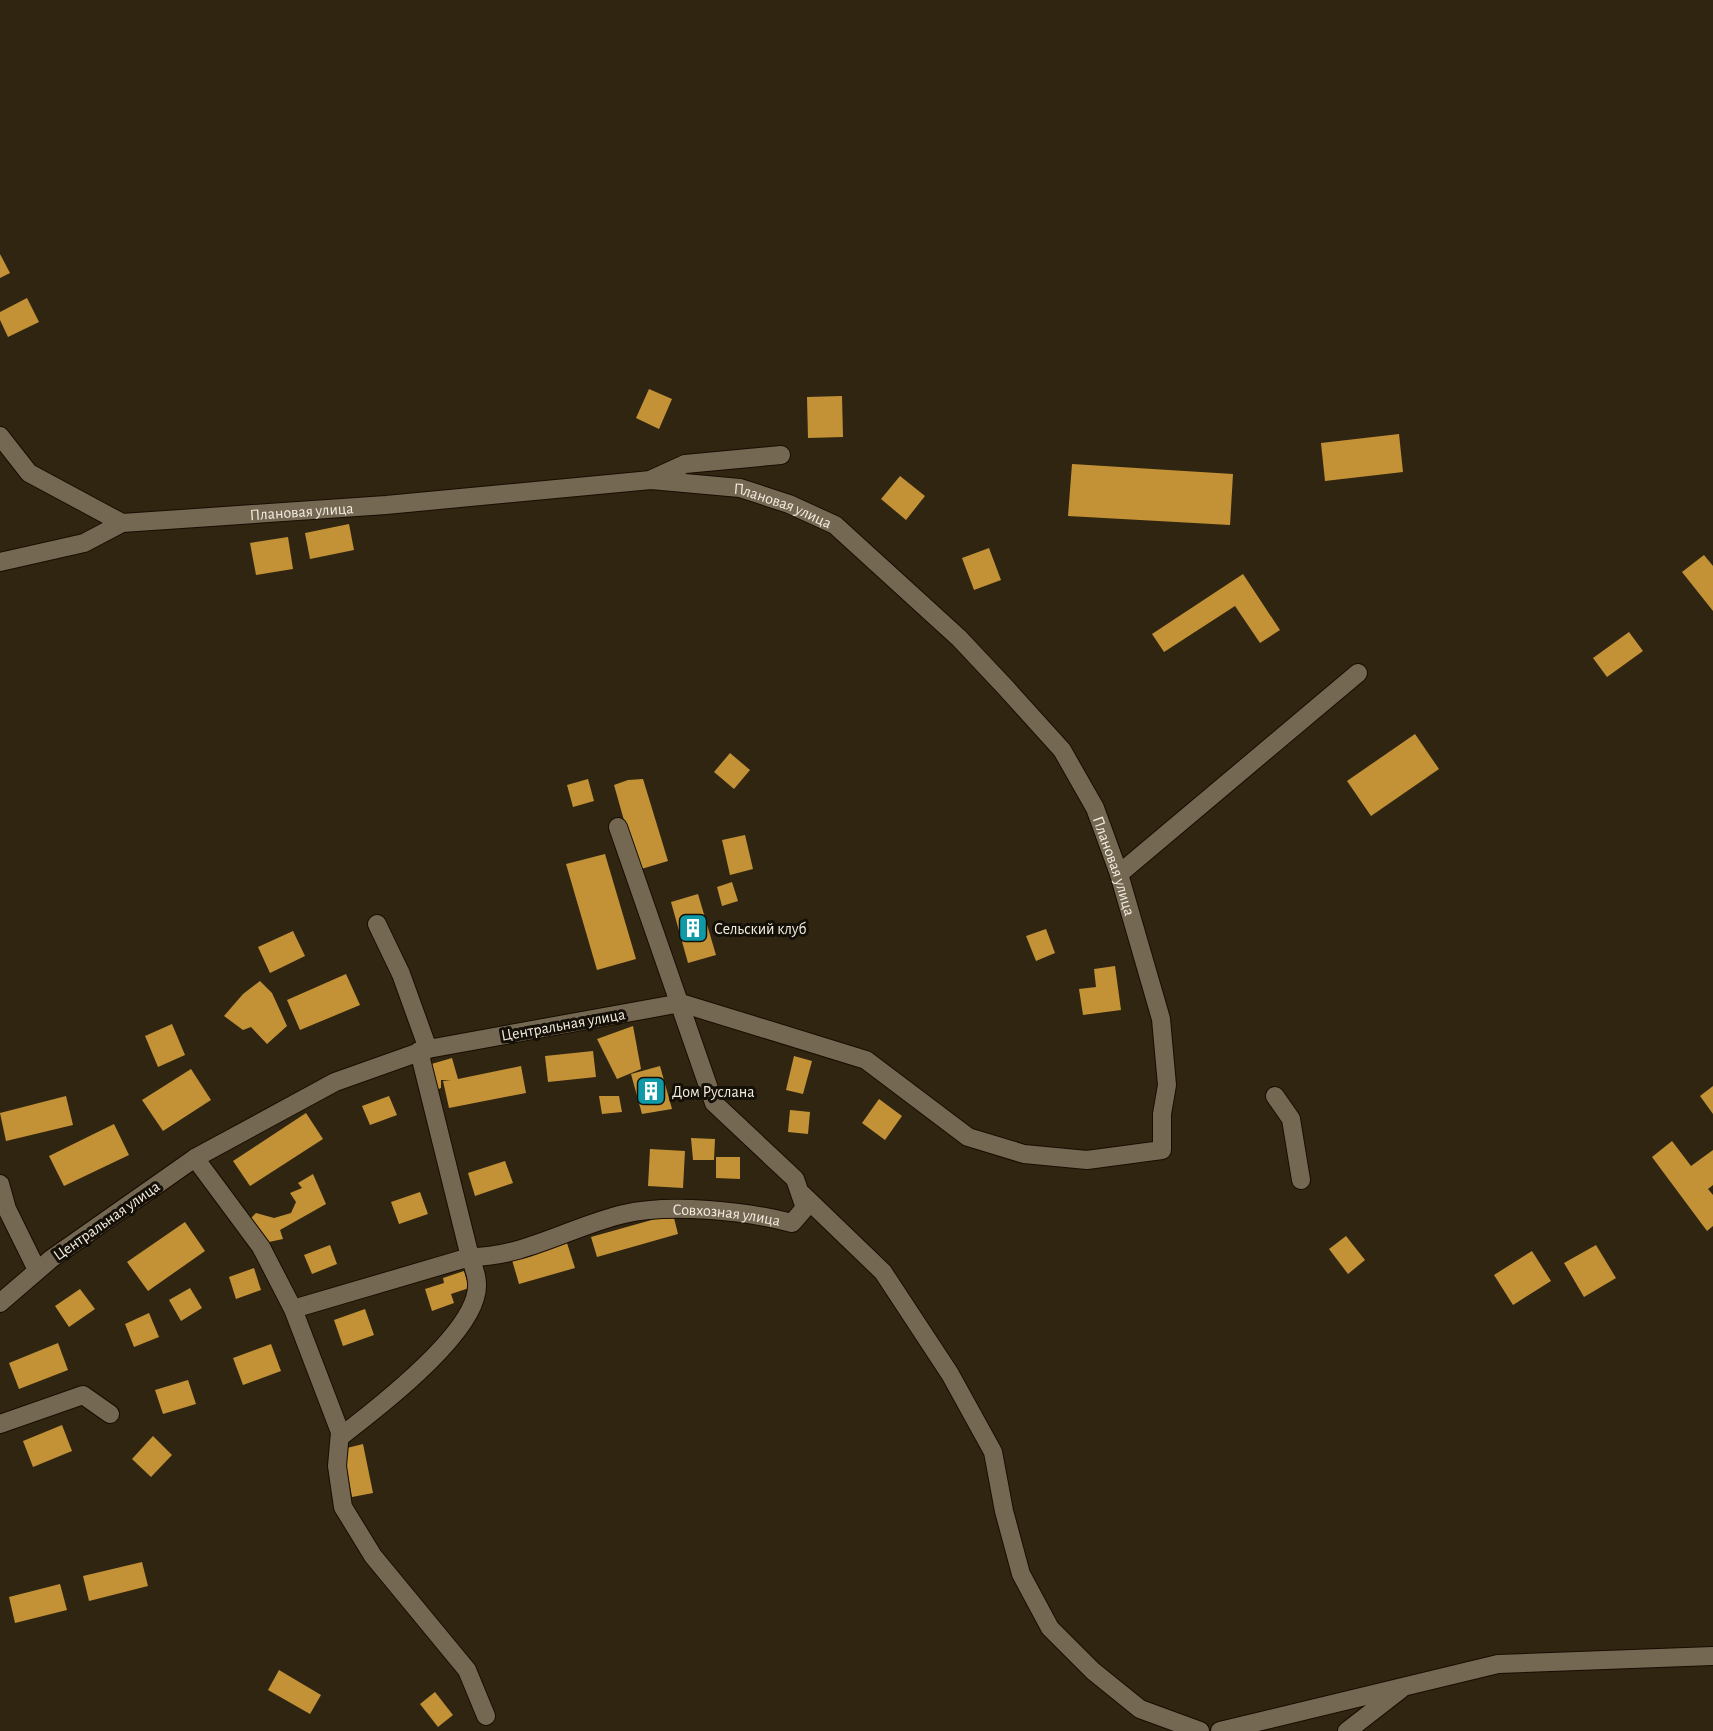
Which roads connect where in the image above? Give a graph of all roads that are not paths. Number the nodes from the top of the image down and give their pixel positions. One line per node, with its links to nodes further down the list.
1 (0, 436): 4 (street)
2 (781, 455): 3 (street)
3 (651, 480): 4 (street, Плановая улица); 8 (street, Плановая улица)
4 (122, 523): 5 (street, Плановая улица)
5 (0, 562)
6 (1358, 673): 8 (street)
7 (618, 827): 10 (street)
8 (1119, 874): 13 (street, Плановая улица)
9 (376, 924): 11 (street)
10 (681, 1003): 11 (street, Центральная улица); 13 (street, Центральная улица); 17 (street)
11 (423, 1050): 14 (street, Центральная улица); 18 (street)
12 (1275, 1096): 15 (street)
13 (1162, 1150)
14 (195, 1158): 19 (street, Центральная улица); 21 (street)
15 (1301, 1180)
16 (0, 1184): 19 (street)
17 (800, 1193): 18 (street, Совхозная улица); 28 (street)
18 (470, 1257): 21 (street, Совхозная улица); 24 (street)
19 (38, 1270): 20 (street, Центральная улица)
20 (0, 1302)
21 (293, 1309): 24 (street)
22 (110, 1414): 23 (street)
23 (0, 1424)
24 (340, 1437): 27 (street)
25 (1713, 1656): 26 (street)
26 (1404, 1687): 29 (street); 30 (street)
27 (486, 1716)
28 (1200, 1731)
29 (1220, 1731)
30 (1347, 1731)

